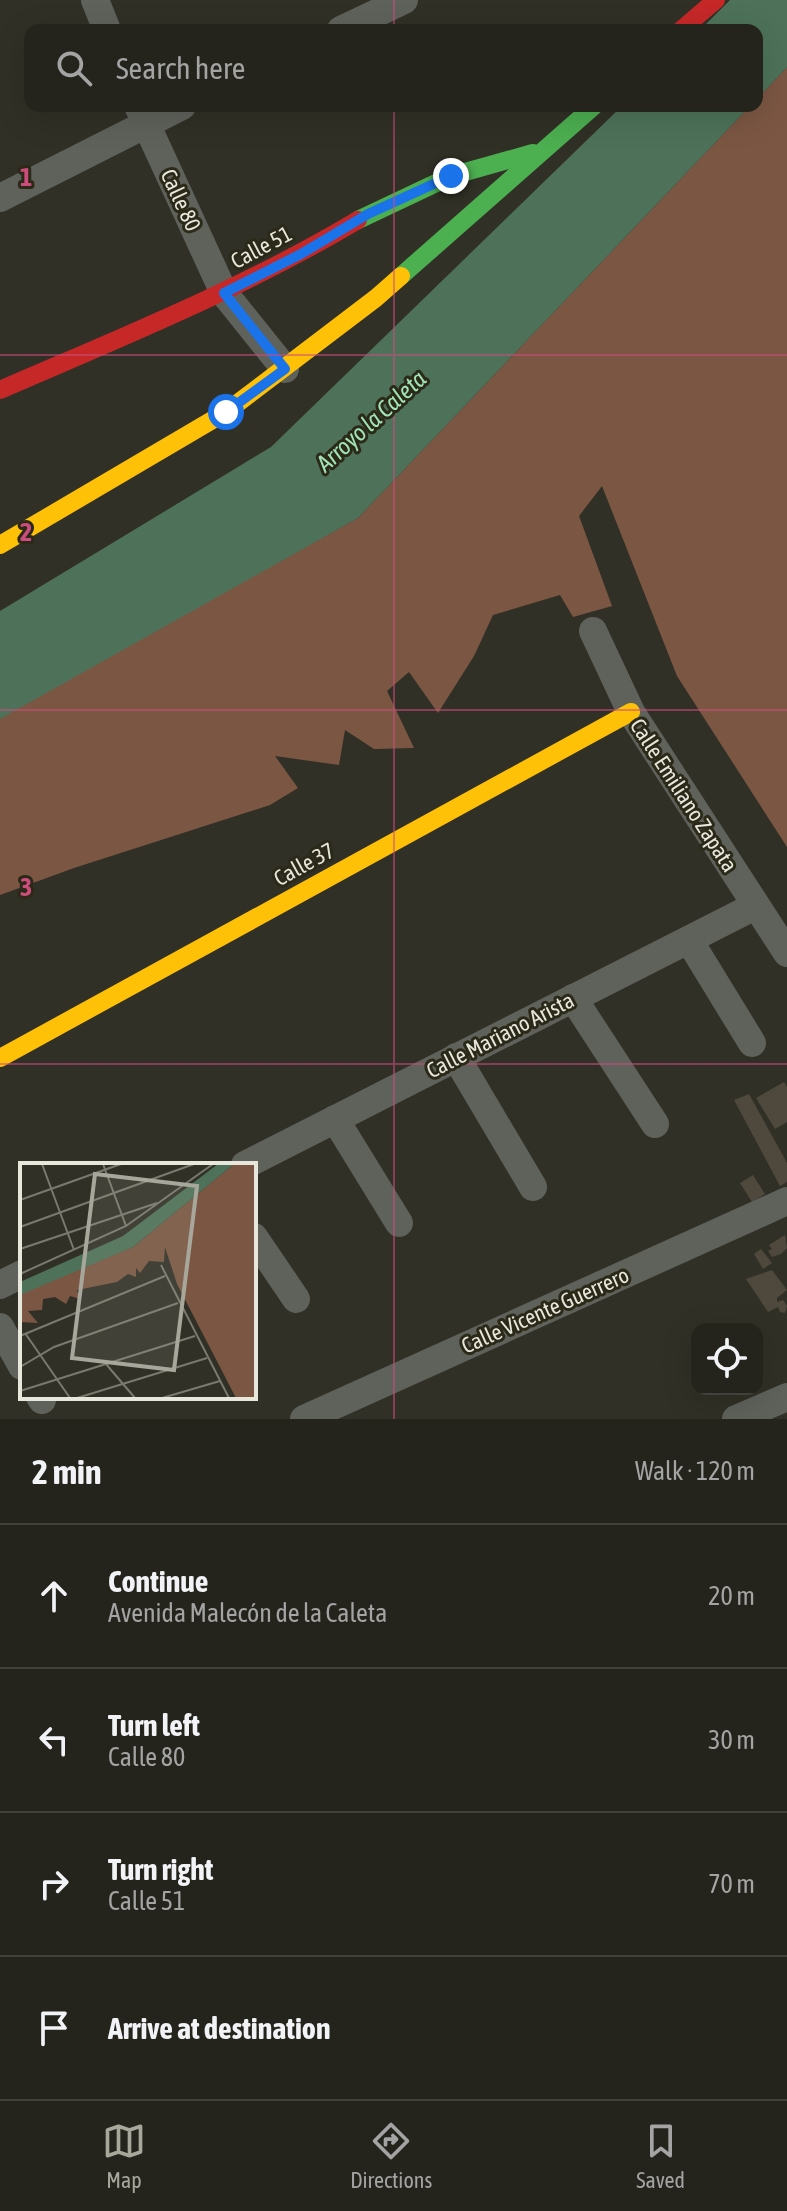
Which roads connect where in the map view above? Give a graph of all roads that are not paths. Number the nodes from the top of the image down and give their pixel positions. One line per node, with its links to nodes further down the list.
1 (95, 0): 4 (street)
2 (404, 0): 5 (street)
3 (716, 0): 6 (street)
4 (105, 24)
5 (354, 24)
6 (688, 24)
7 (587, 112): 9 (street)
8 (141, 115): 10 (street); 11 (street, Calle 80)
9 (544, 150): 11 (street, Calle 51); 12 (street)
10 (0, 198)
11 (224, 293): 12 (street, Calle 80); 13 (street, Calle 51)
12 (285, 369): 14 (street)
13 (0, 390)
14 (0, 545)
15 (593, 631): 16 (street, Calle Emiliano Zapata)
16 (631, 712): 17 (street, Calle Emiliano Zapata); 23 (street, Calle 37)
17 (755, 906): 18 (street, Calle Mariano Arista); 19 (street, Calle Emiliano Zapata)
18 (689, 940): 20 (street, Calle Mariano Arista); 21 (street)
19 (787, 953)
20 (573, 998): 22 (street, Calle Mariano Arista); 25 (street)
21 (752, 1043)
22 (456, 1057): 24 (street, Calle Mariano Arista); 27 (street)
23 (0, 1058)
24 (335, 1119): 26 (street, Calle Mariano Arista); 29 (street)
25 (655, 1124)
26 (249, 1163)
27 (533, 1187)
28 (787, 1201): 37 (street, Calle Vicente Guerrero)
29 (399, 1223)
30 (256, 1240): 33 (street)
31 (20, 1275): 32 (street)
32 (0, 1285)
33 (296, 1299)
34 (0, 1327): 35 (street)
35 (20, 1362)
36 (787, 1397): 38 (street)
37 (304, 1419)
38 (736, 1419)

